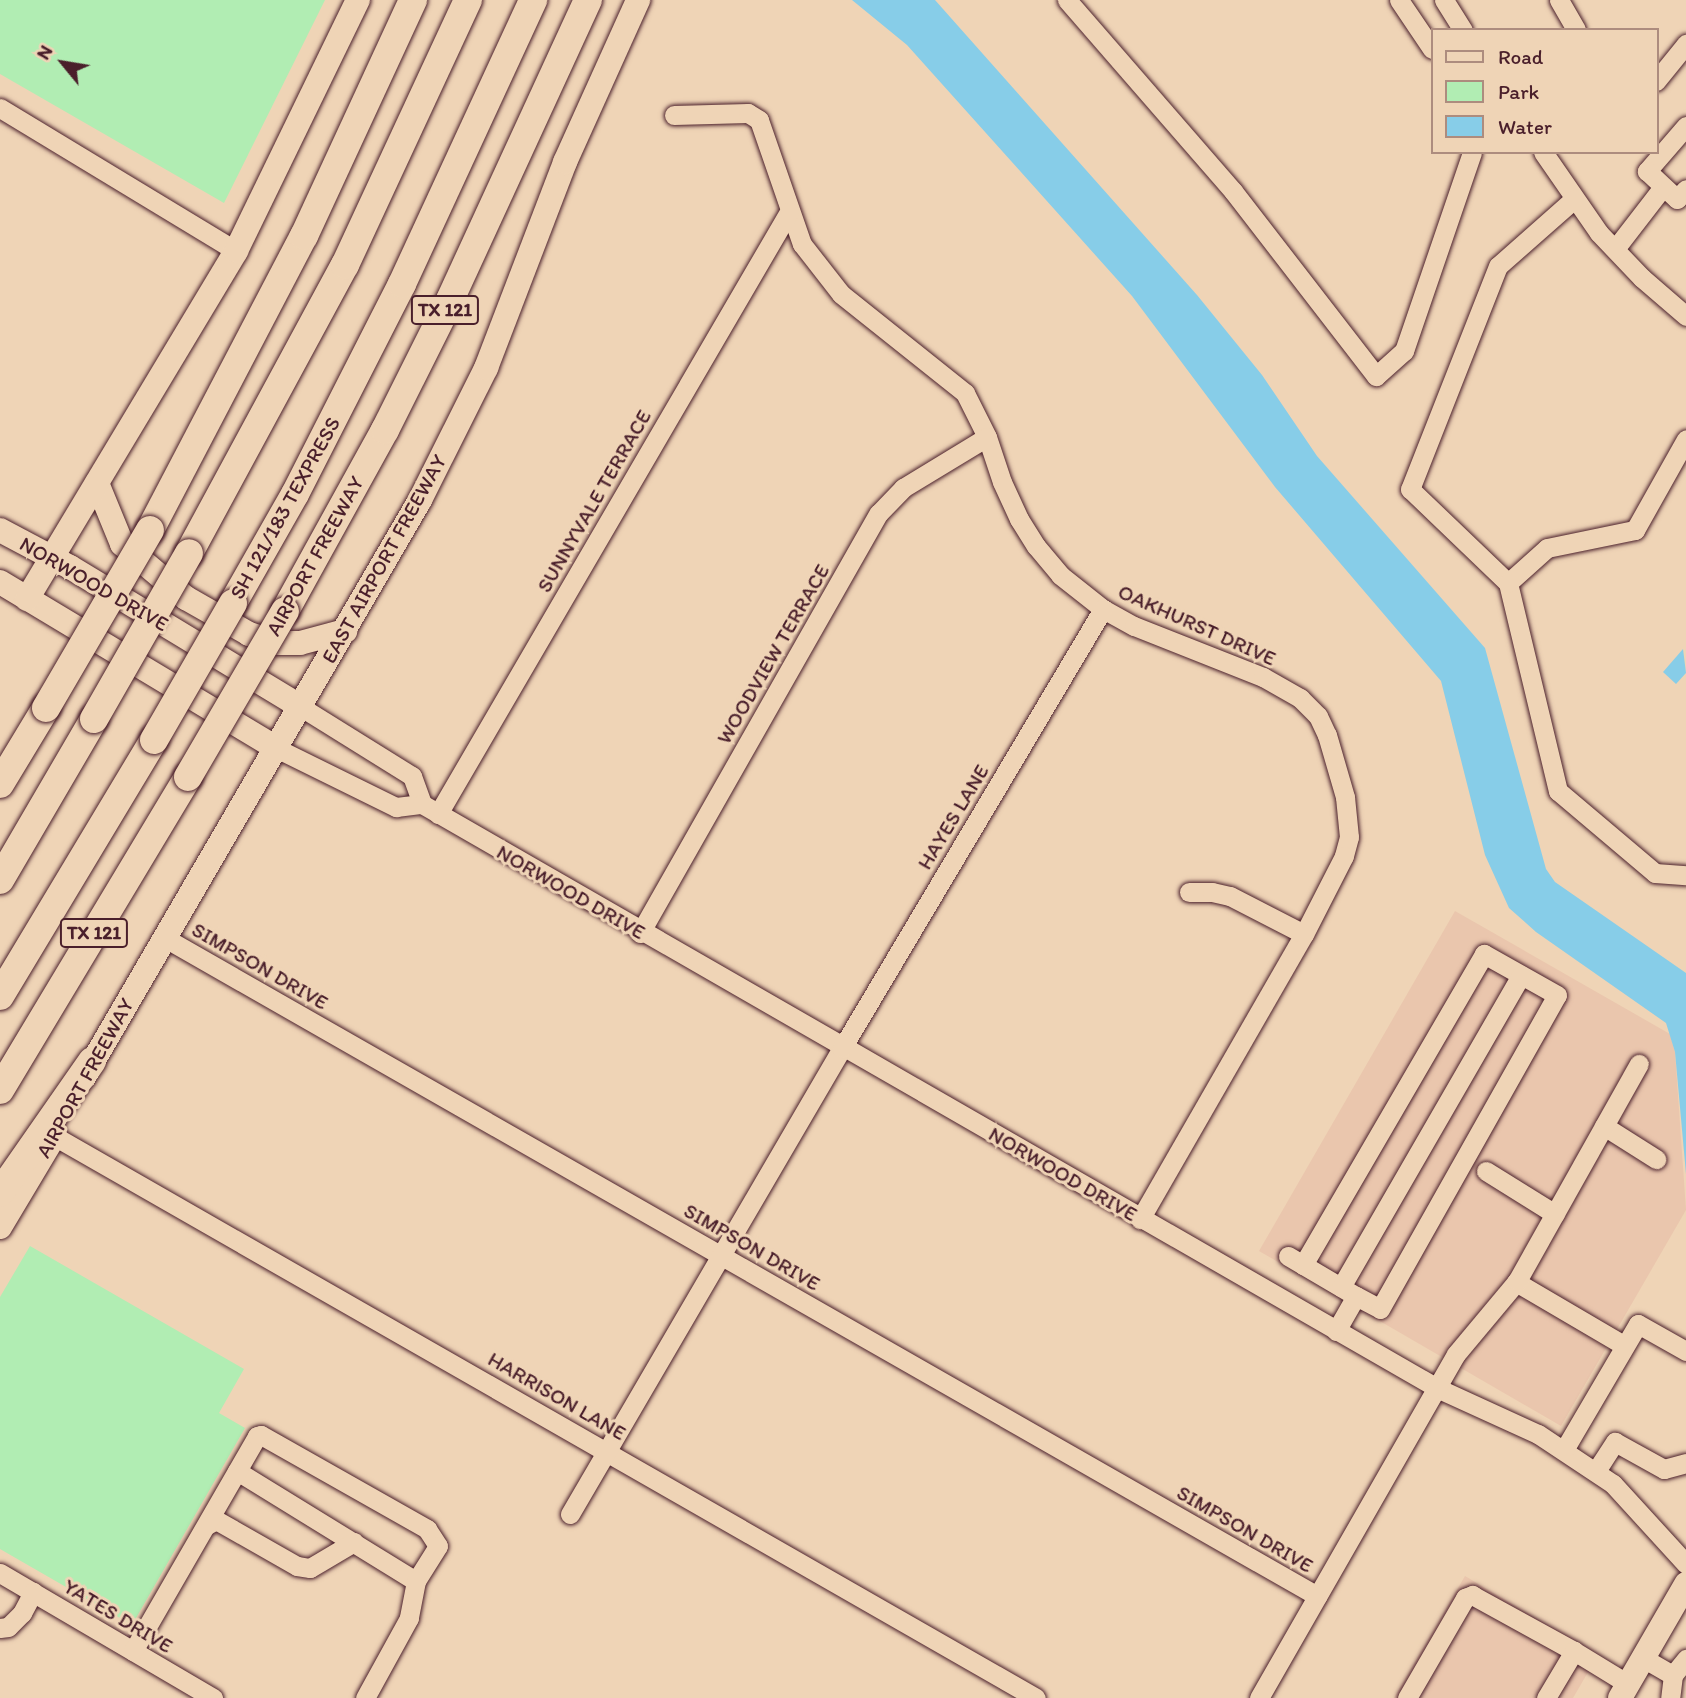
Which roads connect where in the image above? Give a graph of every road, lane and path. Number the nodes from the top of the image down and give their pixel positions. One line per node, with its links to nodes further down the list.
1 (358, 0): 26 (main road)
2 (414, 0): 40 (highway, bridge)
3 (468, 0): 43 (highway, bridge)
4 (533, 0): 49 (highway, SH 121/183 TEXPRESS, bridge)
5 (588, 0): 53 (highway, AIRPORT FREEWAY / TX 121, bridge)
6 (638, 0): 37 (main road, EAST AIRPORT FREEWAY)
7 (1067, 0): 19 (street)
8 (1399, 0): 14 (street)
9 (1444, 0): 11 (street)
10 (1559, 0): 12 (street)
11 (1462, 28)
12 (1575, 28)
13 (1686, 44): 15 (street)
14 (1430, 46)
15 (1658, 79)
16 (0, 108): 26 (street)
17 (674, 115): 24 (street, OAKHURST DRIVE)
18 (1686, 126): 21 (street)
19 (1471, 154)
20 (1544, 154): 23 (street)
21 (1663, 187): 22 (street); 25 (street)
22 (1686, 189)
23 (1574, 199): 25 (street); 34 (street)
24 (789, 212): 28 (street, OAKHURST DRIVE); 41 (street, SUNNYVALE TERRACE)
25 (1615, 249): 27 (street)
26 (236, 251): 30 (main road)
27 (1686, 316)
28 (987, 437): 36 (street, OAKHURST DRIVE); 45 (street, WOODVIEW TERRACE)
29 (1686, 439): 34 (street)
30 (97, 483): 32 (main road); 37 (main road)
31 (0, 530): 32 (main road, NORWOOD DRIVE)
32 (53, 558): 35 (main road); 38 (main road, NORWOOD DRIVE)
33 (0, 582): 35 (main road, NORWOOD DRIVE)
34 (1508, 583): 42 (street)
35 (27, 599): 39 (main road, NORWOOD DRIVE)
36 (1103, 609): 46 (street, OAKHURST DRIVE); 50 (street, HAYES LANE)
37 (345, 631): 38 (main road, EAST AIRPORT FREEWAY)
38 (301, 707): 39 (main road, EAST AIRPORT FREEWAY); 41 (street, NORWOOD DRIVE)
39 (276, 748): 41 (street, NORWOOD DRIVE); 47 (main road, AIRPORT FREEWAY)
40 (0, 784)
41 (430, 809): 45 (street, NORWOOD DRIVE)
42 (1686, 874)
43 (0, 880)
44 (1189, 892): 46 (street)
45 (640, 933): 50 (street, NORWOOD DRIVE)
46 (1304, 934): 60 (street, OAKHURST DRIVE)
47 (165, 938): 51 (main road, AIRPORT FREEWAY); 62 (street, SIMPSON DRIVE)
48 (1521, 975): 64 (street); 64 (street); 64 (street)
49 (0, 996)
50 (842, 1048): 60 (street, NORWOOD DRIVE); 62 (street, HAYES LANE)
51 (92, 1061): 55 (main road, AIRPORT FREEWAY); 58 (highway)
52 (1639, 1064): 54 (street)
53 (0, 1090)
54 (1604, 1126): 56 (street); 59 (street)
55 (54, 1136): 61 (main road, AIRPORT FREEWAY); 70 (street, HARRISON LANE)
56 (1656, 1159)
57 (1486, 1171): 59 (street)
58 (0, 1193)
59 (1555, 1213): 63 (street)
60 (1140, 1219): 65 (street, NORWOOD DRIVE)
61 (0, 1227)
62 (720, 1255): 70 (street, HAYES LANE); 82 (street, SIMPSON DRIVE)
63 (1516, 1282): 66 (street); 68 (street)
64 (1348, 1291): 65 (street)
65 (1336, 1331): 68 (street, NORWOOD DRIVE)
66 (1625, 1346): 67 (street); 69 (street)
67 (1686, 1351)
68 (1437, 1388): 69 (street, NORWOOD DRIVE); 82 (street)
69 (1564, 1450): 73 (street, NORWOOD DRIVE)
70 (607, 1451): 74 (street); 92 (street, HARRISON LANE)
71 (1683, 1460): 73 (street)
72 (237, 1471): 75 (street); 76 (street); 79 (street)
73 (1597, 1471): 77 (street, NORWOOD DRIVE)
74 (570, 1514)
75 (207, 1525): 76 (street); 84 (street)
76 (355, 1542): 79 (street)
77 (1686, 1564)
78 (0, 1573): 81 (street, YATES DRIVE)
79 (416, 1581): 90 (street)
80 (1686, 1584): 86 (main road)
81 (33, 1592): 83 (street); 84 (street, YATES DRIVE)
82 (1317, 1596): 93 (street)
83 (0, 1628)
84 (133, 1651): 91 (street, YATES DRIVE)
85 (1574, 1651): 89 (street); 94 (street); 95 (street)
86 (1643, 1658): 88 (street); 89 (main road)
87 (1686, 1659): 88 (street)
88 (1673, 1675): 96 (street)
89 (1624, 1691)
90 (367, 1693)
91 (213, 1698)
92 (1036, 1698)
93 (1259, 1698)
94 (1407, 1698)
95 (1546, 1698)
96 (1670, 1698)

